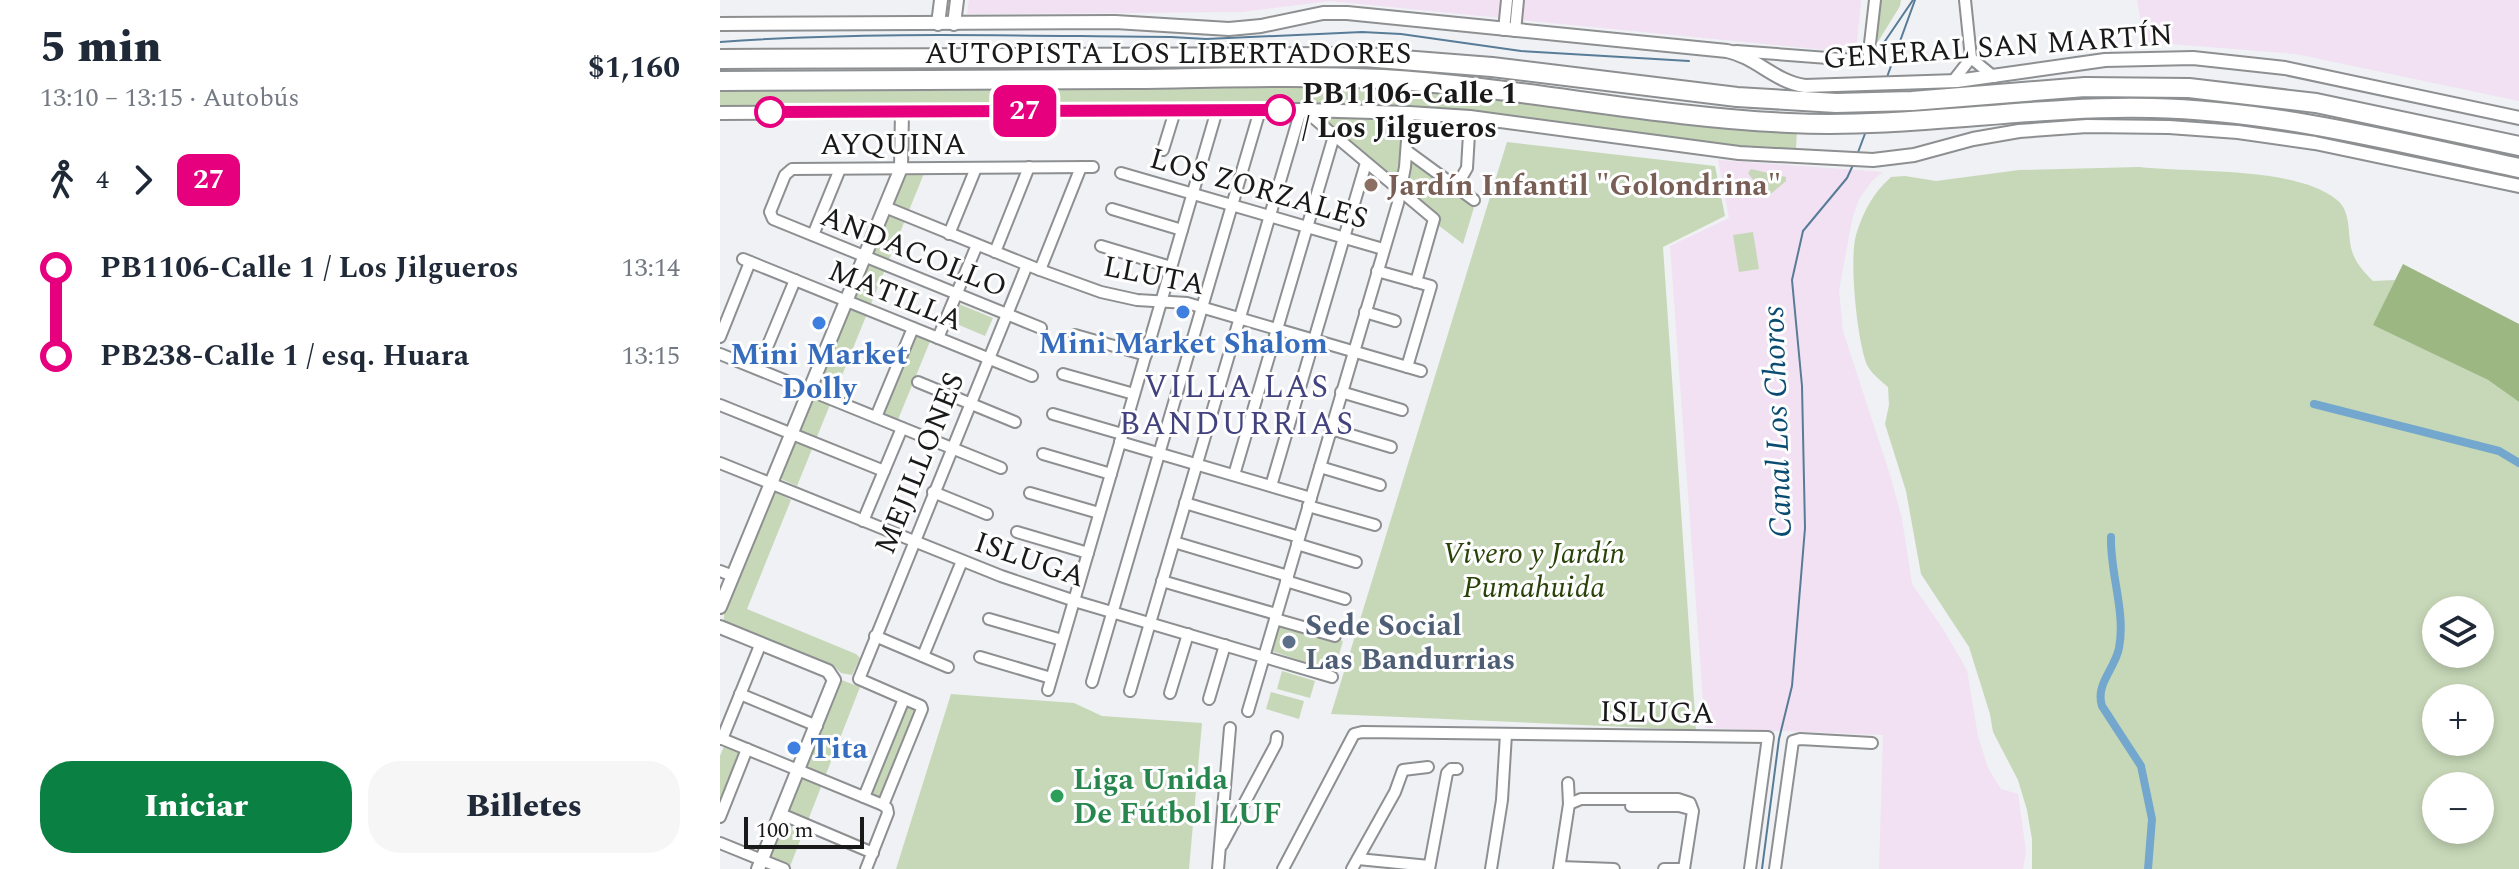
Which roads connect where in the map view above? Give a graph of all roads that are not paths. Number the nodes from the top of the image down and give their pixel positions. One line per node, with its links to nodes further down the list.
1 (941, 0): 8 (street)
2 (957, 0): 9 (street)
3 (1507, 0): 10 (street)
4 (1518, 0): 10 (street)
5 (1875, 0): 11 (street)
6 (1965, 0): 12 (street)
7 (720, 24): 8 (street, GENERAL SAN MARTÍN)
8 (938, 24): 9 (street, GENERAL SAN MARTÍN)
9 (954, 24): 10 (street, GENERAL SAN MARTÍN)
10 (1510, 30): 11 (street, GENERAL SAN MARTÍN)
11 (1727, 51): 16 (street, GENERAL SAN MARTÍN)
12 (1971, 58): 14 (street); 16 (street)
13 (720, 59): 27 (highway, AUTOPISTA LOS LIBERTADORES)
14 (1994, 77): 16 (street, GENERAL SAN MARTÍN); 25 (street, GENERAL SAN MARTÍN)
15 (720, 81): 34 (highway, AUTOPISTA LOS LIBERTADORES)
16 (1953, 81)
17 (1217, 110): 18 (street); 21 (street); 40 (street)
18 (1260, 110): 19 (street); 42 (street)
19 (1302, 110): 23 (street); 26 (street); 46 (street)
20 (902, 111): 21 (street); 22 (street); 32 (street)
21 (1175, 111): 28 (street)
22 (720, 113)
23 (1409, 113): 24 (street); 29 (street)
24 (1470, 117): 37 (street); 38 (street)
25 (2519, 118)
26 (1334, 136): 30 (street); 47 (street)
27 (2519, 146)
28 (1163, 150)
29 (1407, 151): 38 (street); 39 (street)
30 (1366, 163): 39 (street); 51 (street)
31 (1029, 167): 33 (street, AYQUINA); 55 (street); 59 (street, AYQUINA)
32 (901, 168): 33 (street, AYQUINA); 35 (street, AYQUINA); 43 (street)
33 (976, 168): 49 (street)
34 (2519, 168)
35 (840, 169): 45 (street, AYQUINA); 50 (street)
36 (1121, 173): 40 (street, LOS ZORZALES)
37 (2519, 186)
38 (1456, 187): 41 (street)
39 (1400, 192): 54 (street); 62 (street)
40 (1193, 193): 42 (street, LOS ZORZALES); 48 (street)
41 (1474, 200)
42 (1232, 205): 46 (street, LOS ZORZALES); 66 (street)
43 (885, 207): 49 (street, LLUTA); 56 (street)
44 (1112, 209): 48 (street)
45 (770, 216): 50 (street, ANDACOLLO)
46 (1269, 216): 47 (street, LOS ZORZALES); 69 (street)
47 (1307, 227): 51 (street, LOS ZORZALES); 73 (street)
48 (1182, 230): 58 (street)
49 (949, 234): 52 (street, LLUTA)
50 (813, 235): 56 (street, ANDACOLLO)
51 (1344, 238): 54 (street, LOS ZORZALES); 77 (street)
52 (977, 245): 55 (street, LLUTA); 63 (street)
53 (1101, 246): 58 (street)
54 (1383, 249): 60 (street)
55 (995, 252): 57 (street, LLUTA)
56 (865, 256): 63 (street, ANDACOLLO); 64 (street)
57 (1027, 265): 59 (street, LLUTA); 68 (street, MEJILLONES)
58 (1171, 267): 65 (street)
59 (1040, 270): 65 (street, LLUTA)
60 (1377, 271): 62 (street); 67 (street)
61 (795, 280): 64 (street, MATILLA); 75 (street, MATILLA); 83 (street)
62 (1416, 282): 82 (street)
63 (956, 294): 68 (street, ANDACOLLO); 76 (street)
64 (846, 301): 71 (street, MATILLA); 88 (street)
65 (1161, 301): 66 (street, LLUTA); 80 (street)
66 (1202, 307): 69 (street, LLUTA); 103 (street)
67 (1365, 312): 70 (street); 78 (street)
68 (1006, 314): 72 (street, ANDACOLLO); 81 (street, MEJILLONES)
69 (1239, 318): 73 (street, LLUTA); 106 (street)
70 (1395, 321)
71 (913, 328): 76 (street, MATILLA); 95 (street)
72 (1041, 328)
73 (1277, 329): 77 (street, LLUTA); 111 (street)
74 (1075, 335): 80 (street)
75 (720, 337)
76 (938, 338): 81 (street, MATILLA)
77 (1314, 340): 78 (street, LLUTA); 114 (street)
78 (1354, 351): 82 (street, LLUTA); 89 (street)
79 (720, 354): 83 (street)
80 (1146, 355): 90 (street)
81 (988, 359): 86 (street, MATILLA); 91 (street, MEJILLONES)
82 (1407, 367): 84 (street, LLUTA)
83 (758, 369): 88 (street)
84 (1421, 371)
85 (1063, 374): 90 (street)
86 (1032, 376)
87 (918, 382): 91 (street)
88 (810, 390): 95 (street); 99 (street)
89 (1341, 392): 93 (street); 98 (street)
90 (1134, 394): 100 (street)
91 (970, 403): 96 (street); 102 (street, MEJILLONES)
92 (720, 405): 99 (street)
93 (1402, 410)
94 (1053, 414): 100 (street)
95 (876, 417): 97 (street)
96 (1015, 422)
97 (902, 428): 102 (street); 109 (street)
98 (1331, 429): 101 (street); 107 (street)
99 (792, 434): 109 (street); 112 (street)
100 (1121, 438): 103 (street); 110 (street)
101 (1391, 447)
102 (951, 448): 108 (street); 115 (street, MEJILLONES)
103 (1160, 453): 106 (street); 136 (street)
104 (1043, 454): 110 (street)
105 (720, 463): 112 (street, ISLUGA)
106 (1197, 464): 111 (street); 118 (street)
107 (1320, 467): 113 (street); 117 (street)
108 (1001, 468)
109 (884, 471): 121 (street)
110 (1111, 474): 119 (street)
111 (1234, 475): 114 (street)
112 (771, 483): 121 (street, ISLUGA); 130 (street)
113 (1380, 485)
114 (1271, 486): 117 (street)
115 (933, 492): 120 (street); 125 (street, MEJILLONES)
116 (1030, 493): 119 (street)
117 (1309, 502): 122 (street); 124 (street)
118 (1185, 503): 124 (street); 126 (street)
119 (1099, 513): 127 (street)
120 (987, 514)
121 (863, 521): 125 (street, ISLUGA)
122 (1375, 525)
123 (1017, 532): 127 (street)
124 (1298, 540): 129 (street); 131 (street)
125 (913, 542): 128 (street, ISLUGA); 142 (street, MEJILLONES)
126 (1174, 542): 131 (street); 132 (street)
127 (1088, 553): 134 (street)
128 (962, 561): 134 (street, ISLUGA); 147 (street)
129 (1356, 562)
130 (726, 574): 135 (street)
131 (1287, 579): 133 (street); 137 (street)
132 (1162, 581): 137 (street); 139 (street)
133 (1345, 599)
134 (1074, 600): 136 (street, ISLUGA); 144 (street)
135 (720, 607)
136 (1113, 612): 139 (street, ISLUGA); 153 (street)
137 (1276, 617): 143 (street); 149 (street)
138 (989, 619): 144 (street)
139 (1150, 623): 141 (street, ISLUGA); 155 (street)
140 (720, 627): 145 (street)
141 (1188, 634): 146 (street, ISLUGA); 156 (street)
142 (875, 636): 147 (street); 158 (street, MEJILLONES)
143 (1335, 636)
144 (1062, 640): 152 (street)
145 (761, 643): 157 (street); 161 (street)
146 (1225, 645): 149 (street, ISLUGA); 159 (street)
147 (923, 656): 150 (street)
148 (980, 657): 152 (street)
149 (1264, 657): 151 (street, ISLUGA); 160 (street)
150 (948, 667)
151 (1332, 677)
152 (1051, 678): 154 (street)
153 (1092, 682)
154 (1048, 690)
155 (1130, 691)
156 (1170, 693)
157 (740, 694): 161 (street); 165 (street)
158 (904, 699): 172 (street); 174 (street)
159 (1209, 699)
160 (1248, 711)
161 (817, 726): 170 (street)
162 (1230, 728): 178 (street)
163 (1506, 734): 187 (street, ISLUGA); 188 (street); 192 (street, ISLUGA)
164 (1277, 737): 178 (street)
165 (721, 739): 167 (street)
166 (1872, 743): 193 (street)
167 (747, 749): 170 (street); 176 (street)
168 (1428, 767): 181 (street)
169 (1457, 769): 182 (street)
170 (799, 771): 172 (street); 175 (street)
171 (1568, 783): 173 (street)
172 (864, 797): 174 (street)
173 (1569, 804): 183 (street); 191 (street)
174 (883, 805): 179 (street)
175 (781, 814): 179 (street); 180 (street)
176 (720, 817)
177 (720, 843): 180 (street)
178 (1219, 850): 186 (street)
179 (873, 853): 185 (street)
180 (760, 864): 184 (street)
181 (1355, 864): 182 (street)
182 (1429, 868)
183 (1559, 868): 189 (street)
184 (784, 869)
185 (866, 869)
186 (1218, 869)
187 (1283, 869)
188 (1491, 869)
189 (1614, 869)
190 (1664, 869): 191 (street)
191 (1684, 869)
192 (1750, 869)
193 (1775, 869)

